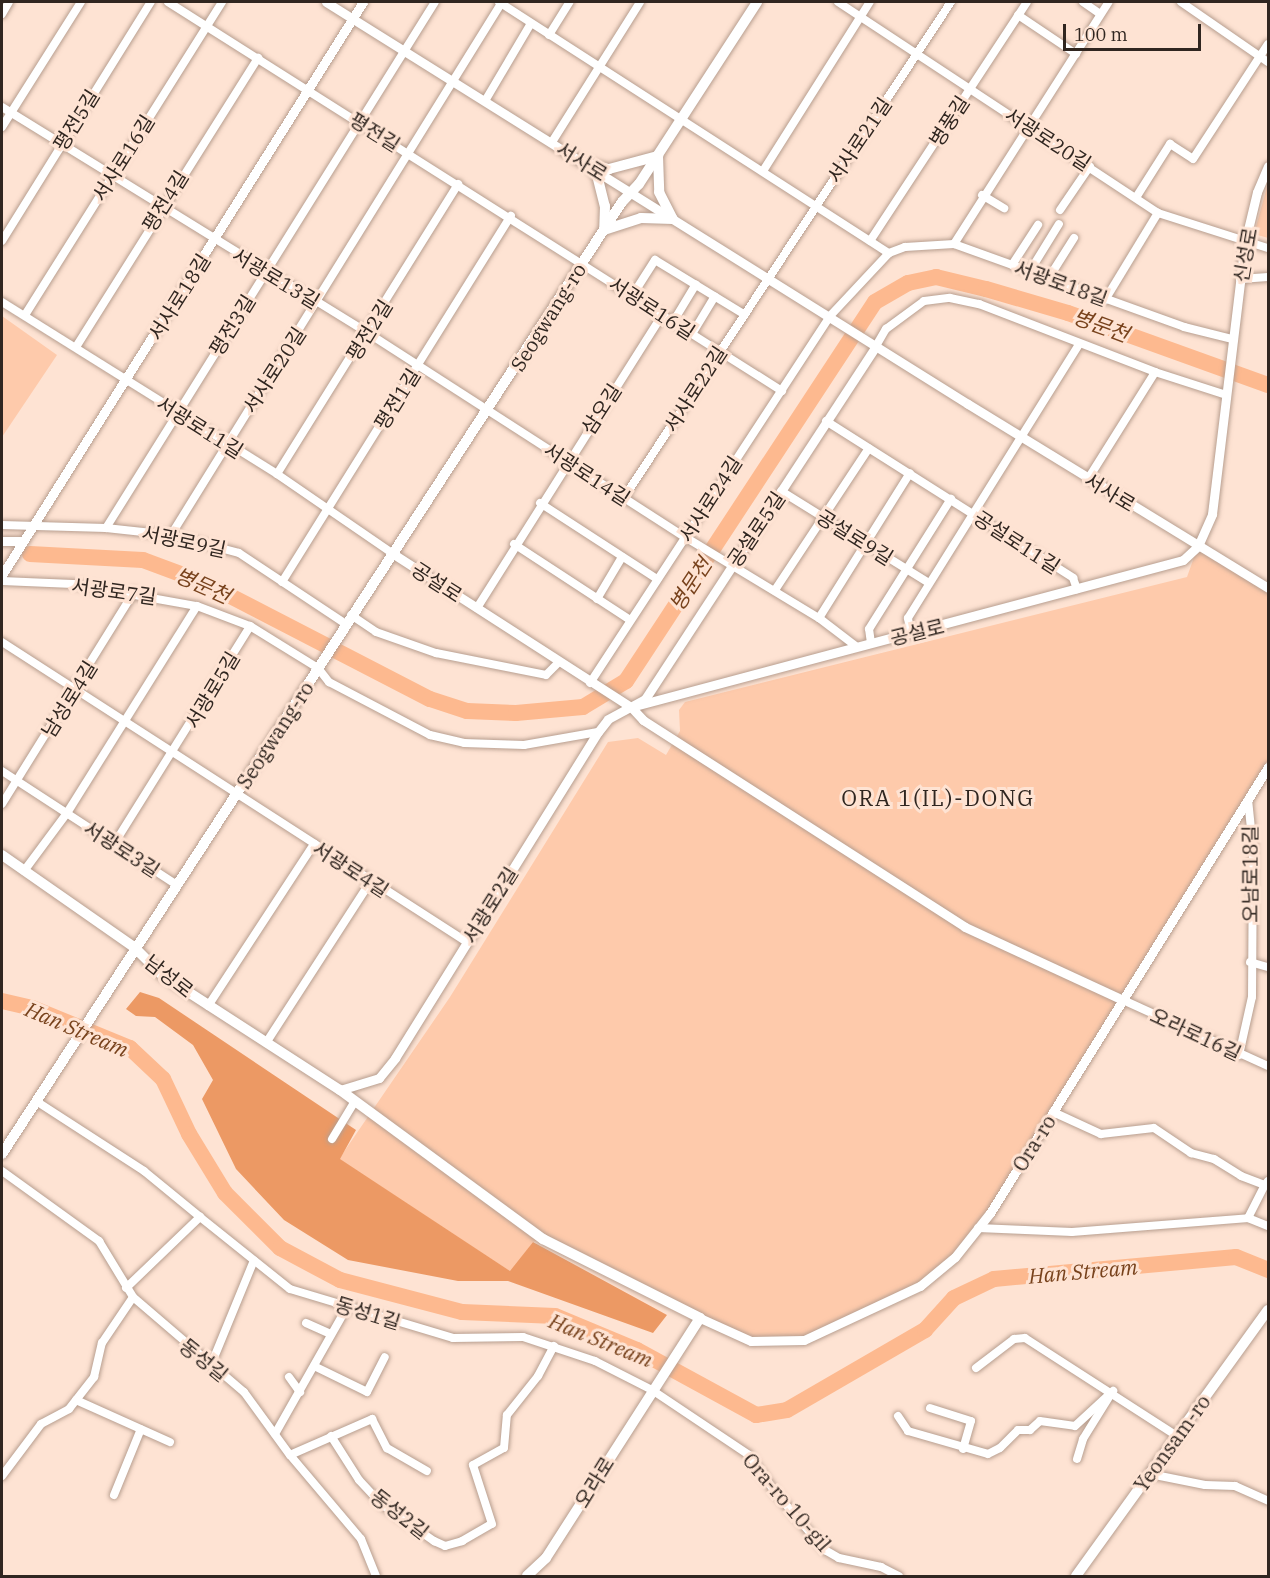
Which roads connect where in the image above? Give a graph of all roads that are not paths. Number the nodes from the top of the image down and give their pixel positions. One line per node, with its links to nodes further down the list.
1 (9, 2): 20 (street)
2 (81, 2): 41 (street)
3 (152, 2): 47 (street, 평전5길)
4 (168, 2): 25 (street, 평전길)
5 (222, 2): 25 (street, 서사로16길)
6 (326, 2): 24 (street, 서사로)
7 (363, 2): 24 (street, 서사로18길)
8 (435, 2): 30 (street, 평전3길)
9 (500, 2): 26 (street); 36 (street, 서사로20길)
10 (570, 2): 27 (street)
11 (640, 2): 35 (street)
12 (757, 2): 42 (main road, Seogwang-ro)
13 (838, 2): 23 (street, 서광로20길)
14 (870, 2): 23 (street)
15 (951, 2): 29 (street, 서사로21길)
16 (1027, 2): 22 (street, 병풍길)
17 (1083, 2): 21 (street)
18 (1109, 2): 21 (street)
19 (1180, 2): 32 (street)
20 (2, 14)
21 (1100, 14): 31 (street)
22 (1018, 15): 31 (street); 37 (street, 병풍길)
23 (860, 16): 29 (street, 서광로20길); 53 (street)
24 (353, 18): 30 (street, 서사로); 38 (street, 서사로18길)
25 (207, 25): 33 (street, 평전길); 54 (street, 서사로16길)
26 (530, 25): 27 (street); 39 (street)
27 (549, 35): 35 (street)
28 (1269, 44): 32 (street)
29 (918, 52): 37 (street, 서광로20길); 59 (street, 서사로21길)
30 (406, 53): 36 (street, 서사로); 43 (street, 평전3길)
31 (1076, 54): 44 (street)
32 (1261, 56): 34 (street); 58 (street)
33 (258, 58): 38 (street, 평전길); 60 (street, 평전4길)
34 (1269, 62)
35 (598, 66): 42 (street); 46 (street)
36 (454, 82): 39 (street, 서사로); 48 (street, 서사로20길)
37 (970, 88): 44 (street, 서광로20길); 72 (street, 병풍길)
38 (308, 90): 43 (street, 평전길); 70 (street, 서사로18길)
39 (485, 101): 46 (street, 서사로)
40 (2, 107): 41 (street, 서광로13길)
41 (11, 113): 45 (street); 47 (street, 서광로13길)
42 (681, 119): 49 (main road, Seogwang-ro); 53 (street)
43 (359, 122): 48 (street, 평전길); 80 (street, 평전3길)
44 (1028, 126): 51 (street, 서광로20길); 57 (street)
45 (2, 128)
46 (552, 142): 50 (street, 서사로)
47 (61, 143): 54 (street, 서광로13길); 71 (street, 평전5길)
48 (411, 154): 55 (street, 평전길); 90 (street, 서사로20길)
49 (657, 156): 50 (main road); 56 (main road, Seogwang-ro); 65 (main road)
50 (586, 163): 56 (street, 서사로); 68 (main road)
51 (1090, 166): 58 (street, 서광로20길); 62 (street)
52 (1269, 166): 73 (street, 신성로)
53 (763, 171): 59 (street)
54 (111, 175): 60 (street, 서광로13길); 91 (street, 서사로16길)
55 (458, 184): 64 (street, 평전길); 96 (street, 평전2길)
56 (630, 191): 65 (street, 서사로); 68 (main road, Seogwang-ro)
57 (982, 195): 61 (street); 74 (street)
58 (1137, 196): 63 (street, 서광로20길)
59 (814, 206): 72 (street); 83 (street, 서사로21길)
60 (161, 207): 70 (street, 서광로13길); 101 (street, 평전4길)
61 (1004, 208)
62 (1060, 210)
63 (1158, 213): 73 (street, 서광로20길); 88 (street)
64 (511, 216): 77 (street, 평전길); 103 (street, 평전1길)
65 (673, 219): 68 (main road); 83 (street, 서사로)
66 (1059, 224): 79 (street)
67 (1038, 225): 78 (street)
68 (604, 230): 77 (main road, Seogwang-ro)
69 (1074, 238): 81 (street)
70 (214, 240): 80 (street, 서광로13길); 105 (street, 서사로18길)
71 (2, 241)
72 (870, 241): 76 (street)
73 (1245, 242): 75 (street, 서광로20길); 84 (street, 신성로)
74 (954, 244): 76 (street, 서광로18길); 78 (street, 서광로18길)
75 (1269, 248)
76 (889, 253): 94 (street)
77 (582, 262): 86 (street, 서광로16길); 108 (main road, Seogwang-ro)
78 (1012, 265): 79 (street, 서광로18길)
79 (1030, 271): 81 (street, 서광로18길)
80 (265, 272): 90 (street, 서광로13길); 109 (street, 평전3길)
81 (1050, 276): 88 (street, 서광로18길)
82 (1269, 277): 84 (street)
83 (767, 279): 93 (street, 서사로22길); 94 (street, 서사로)
84 (1240, 279): 98 (street, 신성로)
85 (696, 284): 86 (street); 87 (street); 95 (street)
86 (632, 296): 92 (street, 서광로16길)
87 (715, 296): 93 (street); 97 (street)
88 (1105, 300): 98 (street, 서광로18길)
89 (2, 302): 91 (street, 서광로11길)
90 (317, 303): 96 (street, 서광로13길); 112 (street, 서사로20길)
91 (25, 315): 101 (street, 서광로11길)
92 (662, 315): 95 (street, 서광로16길); 114 (street, 삼오길)
93 (745, 315): 102 (street, 서사로22길)
94 (830, 316): 99 (street, 서사로); 106 (street, 서사로24길)
95 (674, 322): 97 (street, 서광로16길)
96 (368, 333): 103 (street, 서광로13길); 116 (street, 평전2길)
97 (692, 334): 102 (street, 서광로16길)
98 (1232, 342): 107 (street, 신성로)
99 (872, 343): 100 (street); 110 (street, 공설로5길); 111 (street, 서사로)
100 (1079, 344): 104 (street); 111 (street)
101 (75, 347): 105 (street, 서광로11길)
102 (719, 352): 106 (street, 서광로16길); 119 (street, 서사로22길)
103 (418, 366): 108 (street, 서광로13길); 122 (street, 평전1길)
104 (1155, 372): 107 (street); 117 (street)
105 (127, 381): 109 (street, 서광로11길); 126 (street, 서사로18길)
106 (782, 391): 129 (street, 서사로24길)
107 (1226, 395): 134 (street)
108 (489, 412): 114 (street, 서광로14길); 135 (main road, Seogwang-ro)
109 (178, 413): 112 (street, 서광로11길); 127 (street, 평전3길)
110 (826, 422): 113 (street, 공설로11길); 118 (street, 공설로5길)
111 (1022, 438): 117 (street, 서사로); 123 (street)
112 (226, 444): 116 (street, 서광로11길); 128 (street, 서사로20길)
113 (869, 448): 115 (street, 공설로11길); 124 (street)
114 (567, 461): 119 (street, 서광로14길); 121 (street, 삼오길)
115 (910, 473): 120 (street, 공설로11길); 132 (street)
116 (277, 474): 122 (street, 서광로11길)
117 (1088, 479): 134 (street, 서사로)
118 (781, 491): 124 (street, 공설로9길); 138 (street, 공설로5길)
119 (624, 499): 129 (street, 서광로14길)
120 (951, 499): 123 (street, 공설로11길); 139 (street)
121 (540, 503): 133 (street, 삼오길); 136 (street)
122 (328, 508): 135 (street, 서광로11길); 143 (street, 평전1길)
123 (976, 515): 144 (street); 146 (street, 공설로11길)
124 (824, 517): 132 (street, 공설로9길); 147 (street)
125 (2, 525): 126 (street, 서광로9길)
126 (33, 526): 127 (street, 서광로9길); 130 (street, 서사로18길)
127 (106, 528): 128 (street, 서광로9길)
128 (171, 535): 143 (street, 서광로9길)
129 (687, 539): 138 (street, 서광로14길); 141 (street, 서사로24길)
130 (23, 541): 131 (street); 137 (street, 서사로18길)
131 (2, 542)
132 (864, 543): 139 (street, 공설로9길); 152 (street)
133 (514, 544): 149 (street); 151 (street, 삼오길)
134 (1198, 546): 145 (street, 서사로); 146 (street, 공설로)
135 (395, 555): 151 (street, 공설로); 153 (main road, Seogwang-ro)
136 (622, 557): 141 (street); 149 (street)
137 (5, 563): 140 (street, 서사로18길)
138 (729, 563): 147 (street, 서광로14길); 164 (street, 공설로5길)
139 (906, 569): 144 (street, 공설로9길); 158 (street)
140 (2, 575)
141 (657, 579): 154 (street, 서사로24길)
142 (2, 580): 148 (street, 서광로7길)
143 (282, 582): 153 (street, 서광로9길)
144 (929, 583): 156 (street)
145 (1269, 588)
146 (1077, 589): 156 (street, 공설로)
147 (775, 590): 152 (street, 서광로14길)
148 (134, 592): 150 (street, 서광로7길); 163 (street, 남성로4길)
149 (597, 599): 154 (street)
150 (197, 606): 155 (street, 서광로7길); 165 (street)
151 (477, 608): 160 (street, 공설로)
152 (819, 618): 159 (street, 서광로14길)
153 (348, 620): 160 (street, 서광로9길); 161 (main road, Seogwang-ro)
154 (630, 620): 162 (street, 서사로24길)
155 (250, 626): 161 (street, 서광로7길); 167 (street, 서광로5길)
156 (911, 634): 158 (street, 공설로)
157 (2, 642): 163 (street)
158 (871, 643): 159 (street, 공설로)
159 (857, 647): 164 (street, 공설로)
160 (559, 662): 162 (street, 공설로)
161 (318, 668): 166 (street, Seogwang-ro); 171 (main road, Seogwang-ro)
162 (590, 683): 164 (street, 공설로)
163 (74, 692): 165 (street); 170 (street, 남성로4길)
164 (631, 707): 166 (street, 서광로2길); 185 (street, 공설로)
165 (125, 723): 167 (street); 174 (street, 서광로3길)
166 (598, 732): 181 (street, 서광로2길)
167 (174, 753): 171 (street); 175 (street, 서광로5길)
168 (1269, 767): 172 (street, Ora-ro)
169 (2, 771): 170 (street, 서광로3길)
170 (17, 781): 173 (street, 남성로4길); 174 (street, 서광로3길)
171 (237, 793): 176 (street, 서광로4길); 180 (main road, Seogwang-ro)
172 (1248, 800): 183 (street, 오남로18길); 185 (street, Ora-ro)
173 (2, 804)
174 (67, 813): 175 (street, 서광로3길); 178 (street)
175 (114, 844): 180 (street, 서광로3길)
176 (314, 844): 179 (street, 서광로4길); 186 (street)
177 (2, 855): 178 (main road, 남성로)
178 (24, 871): 182 (main road, 남성로)
179 (371, 882): 181 (street, 서광로4길); 187 (street)
180 (177, 885): 182 (main road, Seogwang-ro)
181 (467, 942): 190 (street, 서광로2길)
182 (134, 947): 186 (main road, 남성로); 191 (main road, Seogwang-ro)
183 (1250, 962): 184 (street); 188 (street, 오남로18길)
184 (1269, 967)
185 (1124, 1000): 188 (street, 오라로16길); 193 (street, Ora-ro)
186 (208, 1005): 187 (main road, 남성로)
187 (266, 1043): 190 (main road, 남성로)
188 (1239, 1055): 189 (street, 오라로16길)
189 (1269, 1066)
190 (340, 1090): 192 (main road, 남성로)
191 (36, 1101): 195 (main road); 198 (street, 동성1길)
192 (355, 1101): 194 (street); 207 (main road, 남성로)
193 (1053, 1112): 197 (street); 201 (street, Ora-ro)
194 (332, 1139)
195 (2, 1154)
196 (2, 1171): 203 (street, 동성길)
197 (1267, 1183): 199 (street)
198 (200, 1217): 202 (street, 동성1길); 203 (street)
199 (1248, 1218): 200 (street); 201 (street)
200 (1269, 1226)
201 (978, 1228): 207 (street, Ora-ro)
202 (254, 1260): 205 (street, 동성1길); 212 (street)
203 (126, 1288): 204 (street, 동성길)
204 (133, 1297): 212 (street, 동성길); 219 (street)
205 (347, 1306): 209 (street); 210 (street, 동성1길)
206 (1267, 1313): 225 (main road, Yeonsam-ro)
207 (700, 1318): 216 (main road, 오라로)
208 (306, 1323): 209 (street)
209 (331, 1334): 213 (street)
210 (554, 1346): 216 (street, 동성1길); 224 (street, 동성2길)
211 (385, 1357): 213 (street)
212 (210, 1365): 223 (street, 동성길)
213 (314, 1366): 218 (street)
214 (976, 1368): 217 (street)
215 (289, 1377): 218 (street)
216 (654, 1387): 236 (main road, 오라로); 237 (street, Ora-ro 10-gil)
217 (1113, 1391): 225 (street); 227 (street); 229 (street)
218 (300, 1392): 223 (street)
219 (76, 1400): 222 (street); 232 (street)
220 (930, 1408): 227 (street)
221 (898, 1416): 227 (street)
222 (141, 1429): 226 (street); 233 (street)
223 (275, 1434): 228 (street, 동성길)
224 (332, 1436): 228 (street); 230 (street)
225 (1177, 1436): 231 (main road, Yeonsam-ro)
226 (170, 1442)
227 (963, 1449)
228 (290, 1455): 235 (street, 동성길)
229 (1077, 1459)
230 (427, 1471)
231 (1150, 1474): 234 (street); 238 (main road, Yeonsam-ro)
232 (2, 1476)
233 (114, 1495)
234 (1269, 1501)
235 (376, 1576)
236 (527, 1576)
237 (899, 1576)
238 (1076, 1576)

